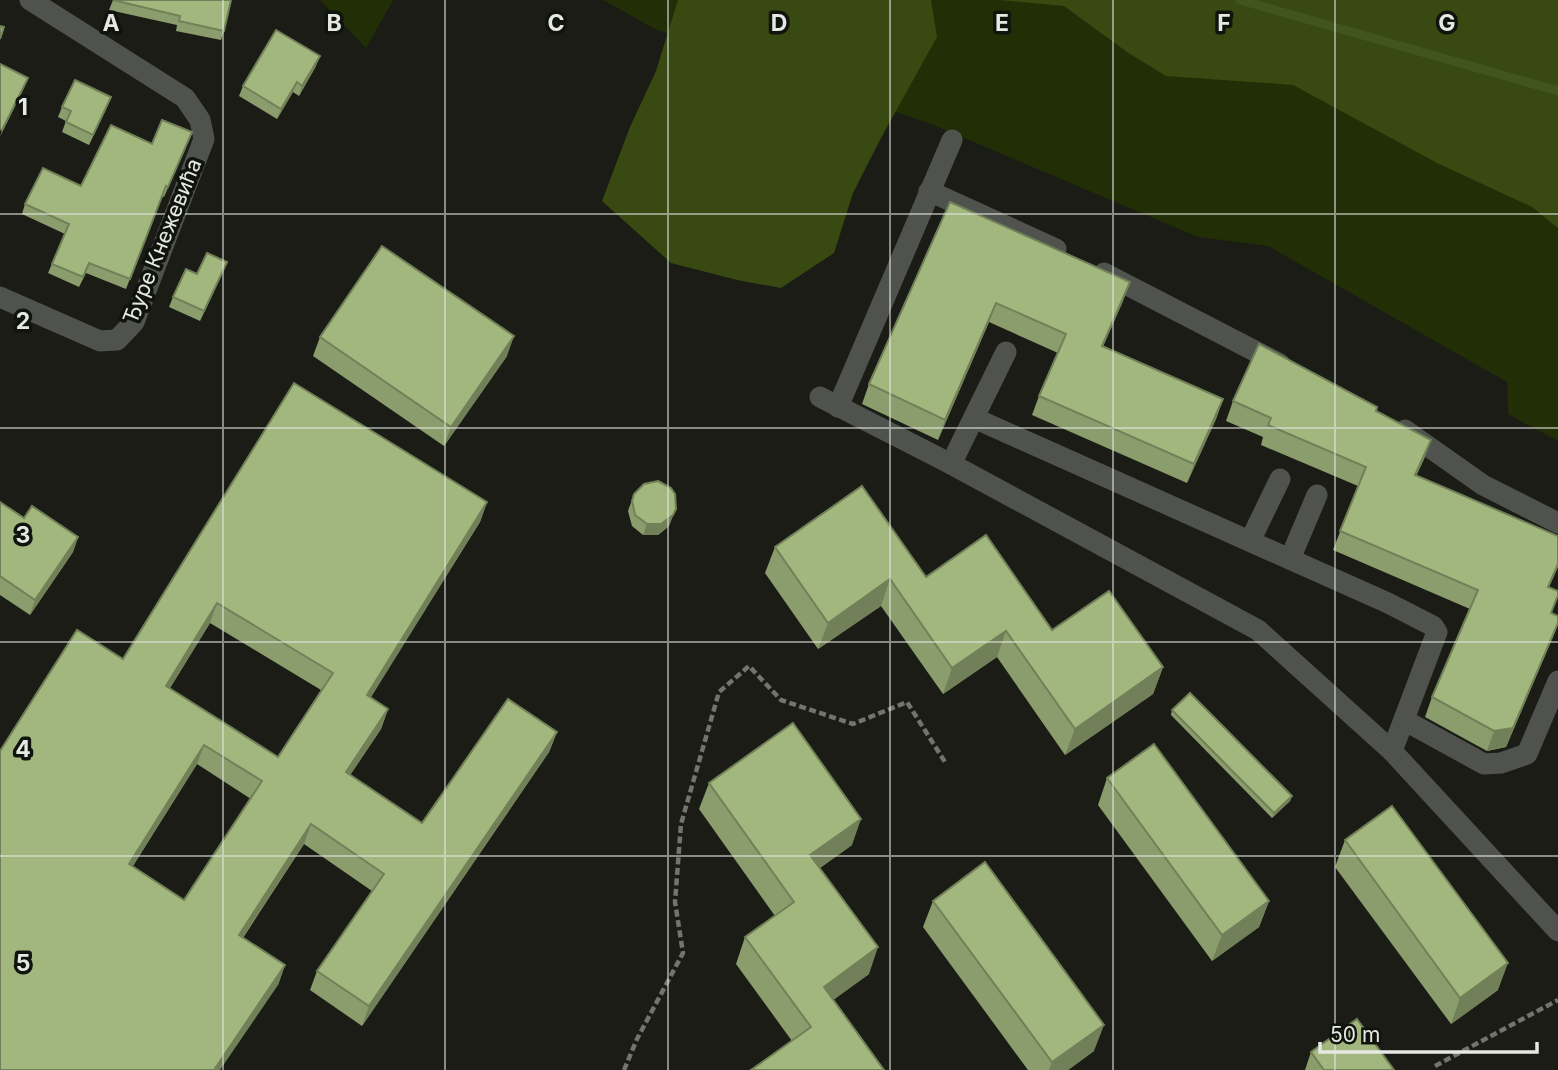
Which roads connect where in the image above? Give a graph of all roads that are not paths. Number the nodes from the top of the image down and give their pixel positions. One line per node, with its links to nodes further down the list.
1 (30, 0): 4 (street, Ђуре Кнежевића)
2 (952, 140): 3 (street)
3 (929, 191): 6 (street); 9 (street)
4 (0, 297)
5 (1006, 352): 7 (street)
6 (1302, 376)
7 (974, 418): 9 (street); 13 (street)
8 (1385, 420): 12 (street)
9 (951, 464): 17 (street)
10 (1280, 479): 13 (street)
11 (1317, 495): 14 (street)
12 (1558, 523)
13 (1250, 541): 14 (street)
14 (1290, 559): 16 (street)
15 (1558, 681): 16 (street)
16 (1404, 720): 17 (street)
17 (1392, 751): 18 (street)
18 (1558, 931)

